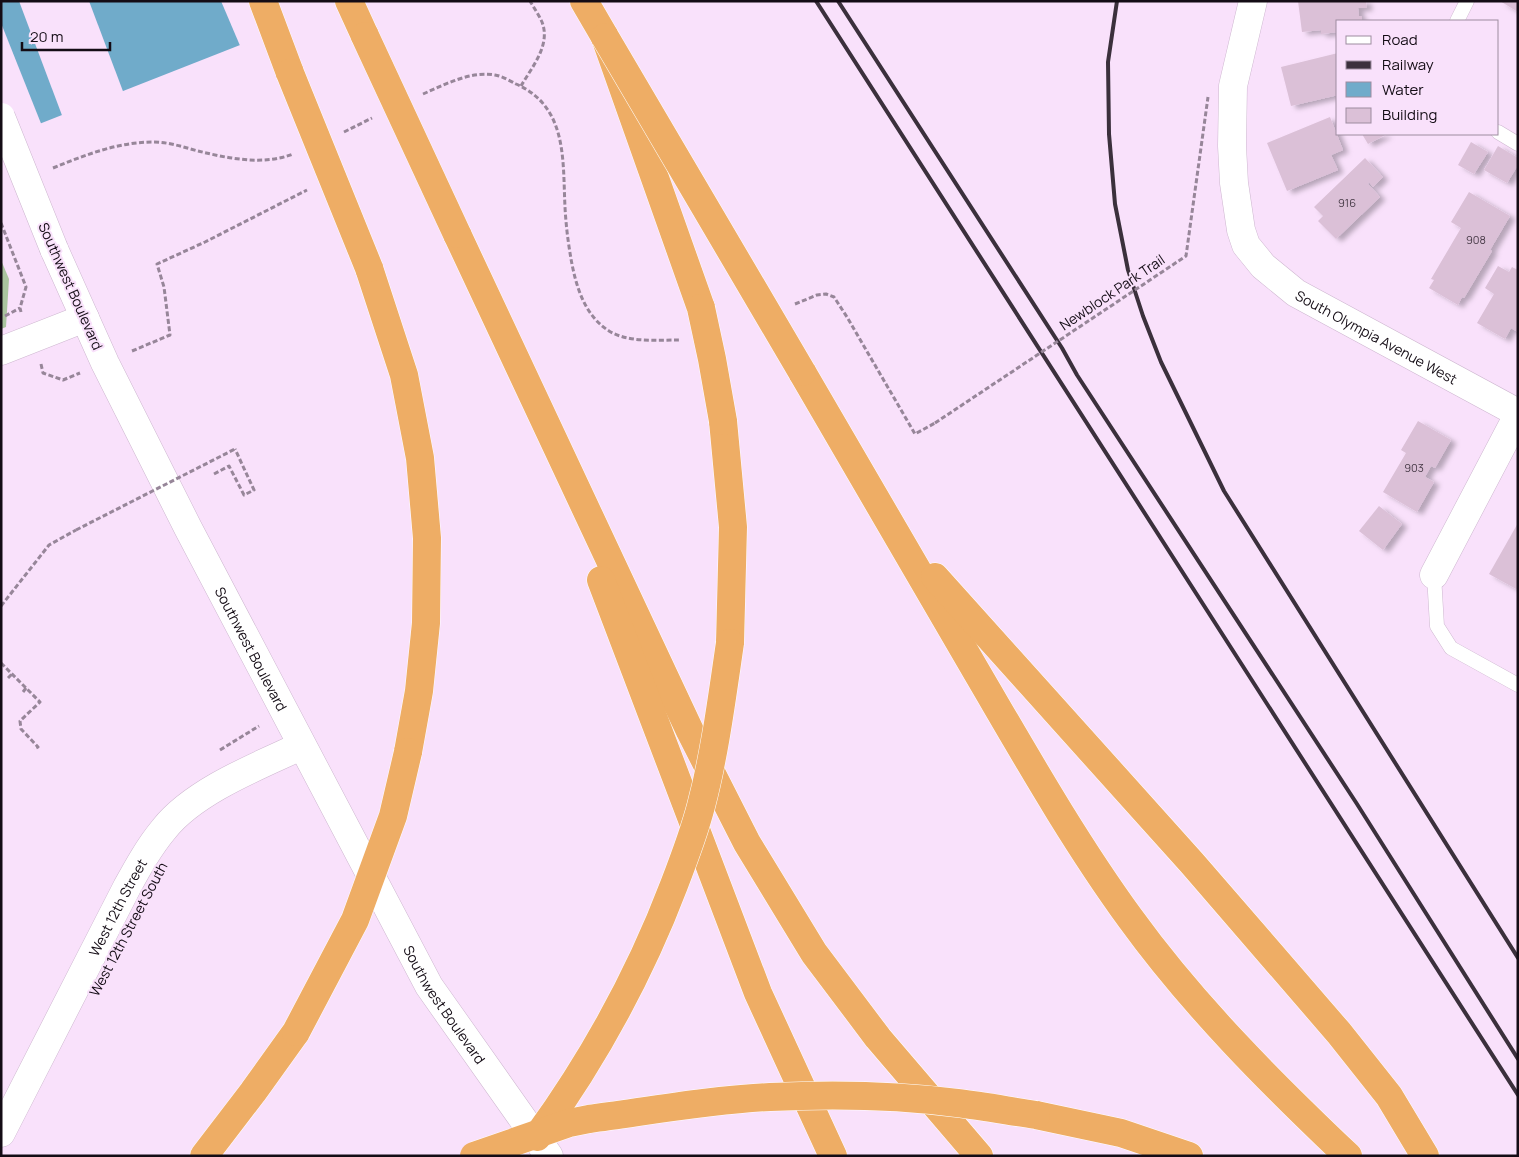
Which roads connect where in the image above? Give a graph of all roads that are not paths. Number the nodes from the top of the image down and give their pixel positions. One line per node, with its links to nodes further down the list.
1 (263, 1): 20 (highway, bridge)
2 (348, 1): 13 (highway, bridge)
3 (584, 1): 7 (highway)
4 (1252, 1): 14 (main road, South Olympia Avenue West)
5 (1467, 1): 6 (lane)
6 (1457, 20)
7 (604, 37): 15 (highway, bridge); 22 (highway, bridge)
8 (1, 117): 11 (main road, Southwest Boulevard, bridge)
9 (1499, 133): 10 (lane)
10 (1518, 144)
11 (85, 318): 12 (main road); 18 (main road, Southwest Boulevard)
12 (1, 351)
13 (521, 368): 24 (highway); 25 (highway)
14 (1518, 414): 16 (main road)
15 (899, 537): 27 (highway); 28 (highway)
16 (1434, 575): 17 (lane)
17 (1518, 685)
18 (301, 746): 19 (main road, West 12th Street); 23 (main road, Southwest Boulevard)
19 (1, 1133)
20 (204, 1156)
21 (474, 1156): 26 (highway, bridge)
22 (523, 1156)
23 (549, 1156)
24 (833, 1156)
25 (979, 1156)
26 (1190, 1156)
27 (1348, 1156)
28 (1425, 1156)

